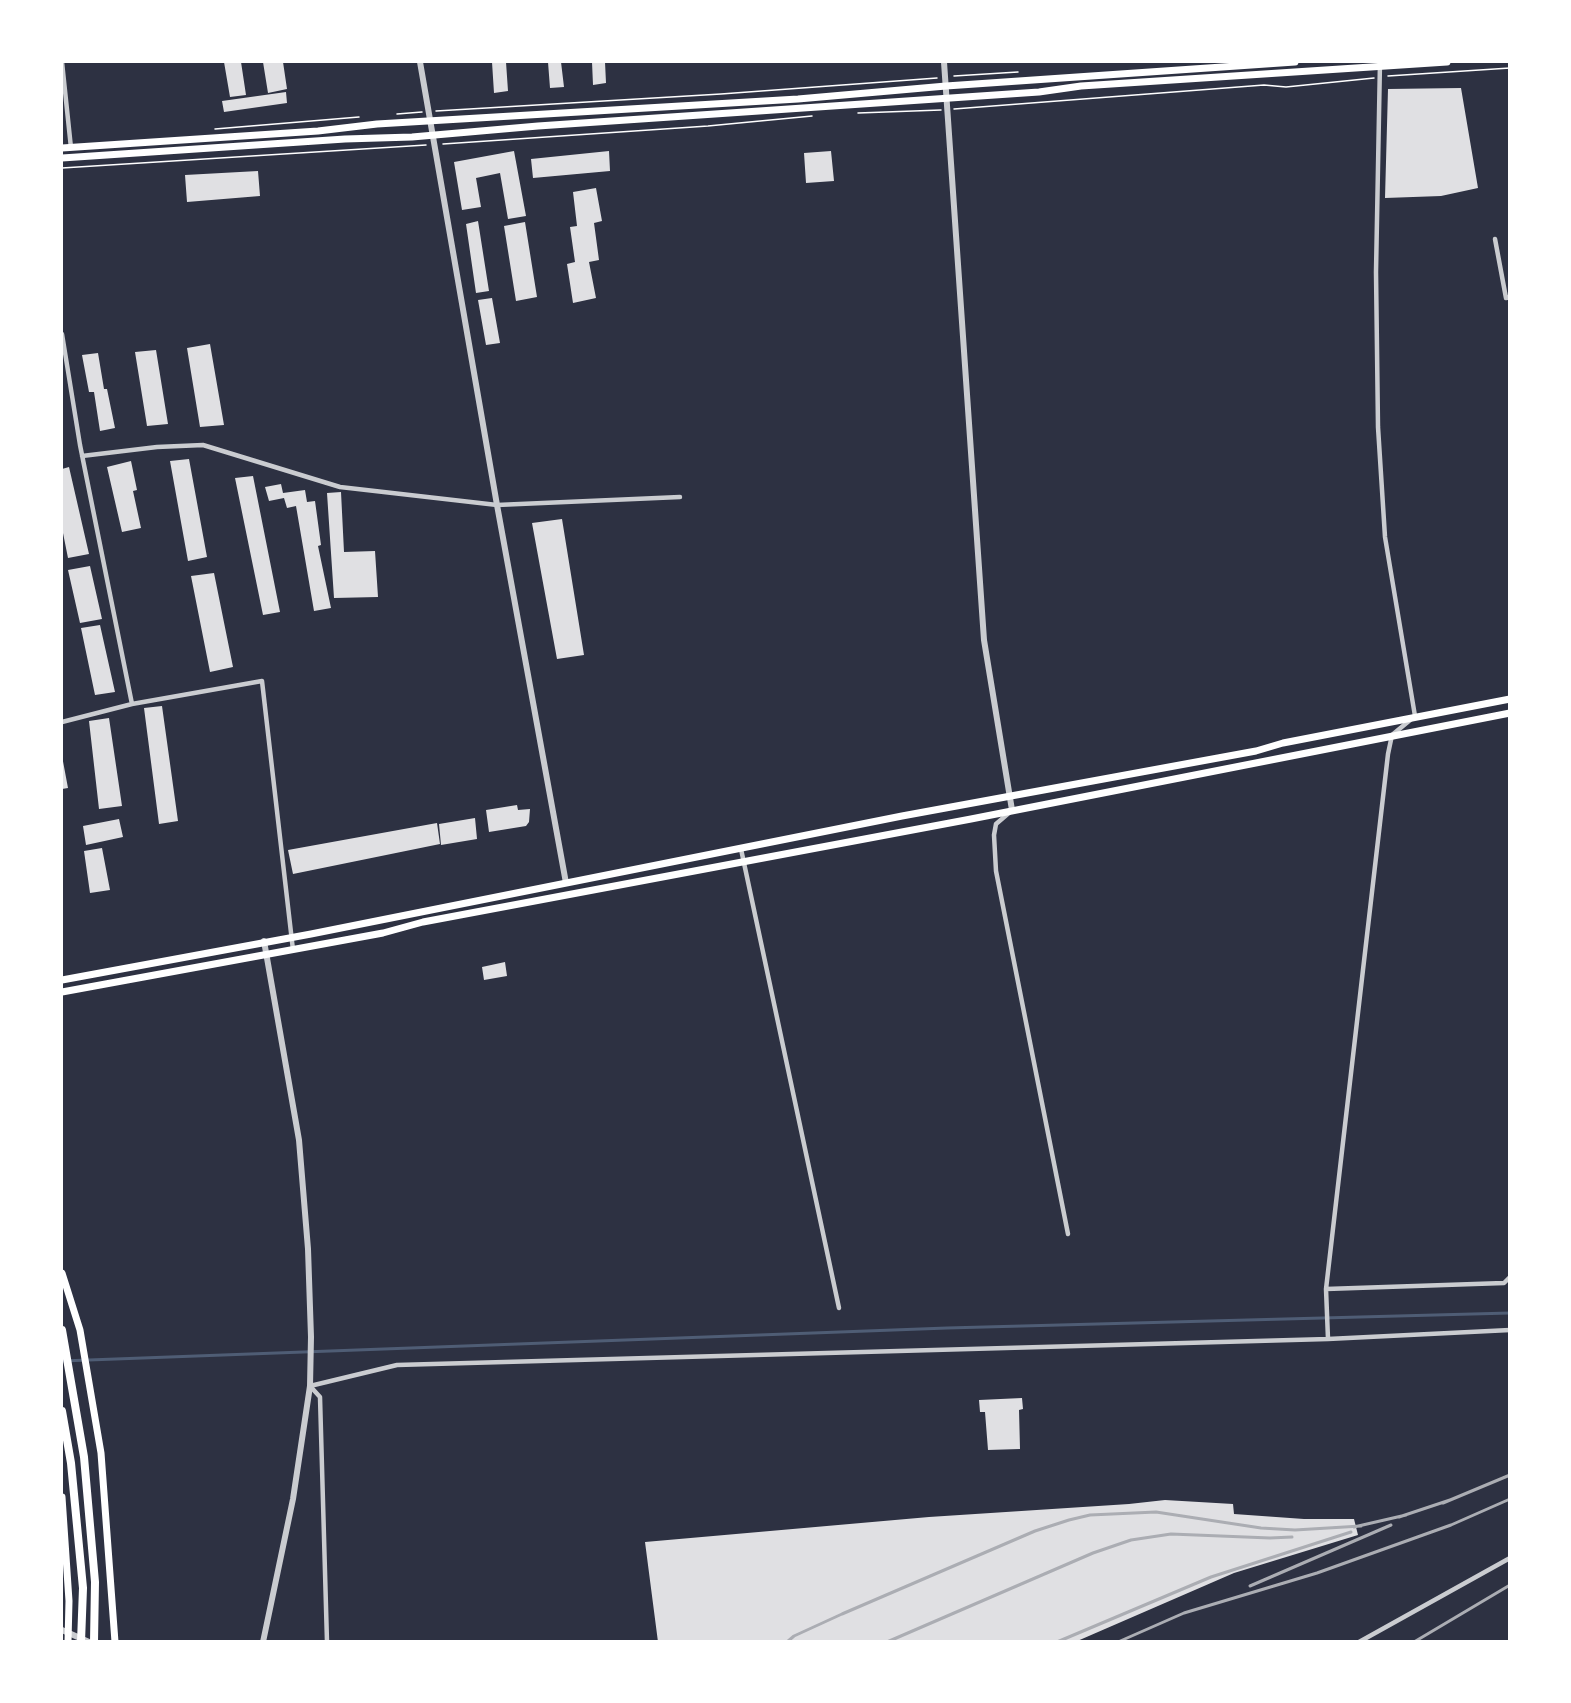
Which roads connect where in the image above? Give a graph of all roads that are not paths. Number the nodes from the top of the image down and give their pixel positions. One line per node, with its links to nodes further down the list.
1 (62, 62): 13 (street)
2 (420, 62): 10 (street)
3 (944, 62): 8 (street)
4 (1295, 62): 6 (main road)
5 (1447, 62): 7 (main road)
6 (1281, 63): 8 (main road)
7 (1380, 64): 9 (main road); 24 (street)
8 (946, 86): 9 (street); 10 (main road)
9 (947, 98): 11 (main road); 27 (street)
10 (431, 121): 11 (street); 13 (main road)
11 (434, 135): 14 (main road); 20 (street)
12 (62, 148): 13 (main road)
13 (71, 148)
14 (62, 158)
15 (1495, 239): 16 (street)
16 (1509, 297)
17 (62, 334): 18 (street)
18 (82, 456): 20 (street); 22 (street)
19 (680, 497): 20 (street)
20 (498, 505): 31 (street)
21 (1509, 699): 24 (main road)
22 (132, 704): 25 (street); 32 (street)
23 (1509, 713): 26 (main road)
24 (1415, 716): 26 (street); 27 (main road)
25 (62, 722)
26 (1392, 735): 28 (main road); 41 (street)
27 (1010, 797): 28 (street); 29 (main road)
28 (1012, 810): 30 (main road); 38 (street)
29 (741, 849): 30 (street); 31 (main road)
30 (744, 862): 34 (main road); 42 (street)
31 (566, 883): 32 (main road)
32 (292, 937): 33 (main road); 34 (street)
33 (264, 941): 35 (street); 36 (main road)
34 (293, 950): 35 (main road)
35 (266, 955): 37 (main road); 46 (street)
36 (62, 980)
37 (62, 992)
38 (1068, 1234)
39 (62, 1272): 55 (main road)
40 (1509, 1277): 41 (street)
41 (1326, 1289): 45 (street)
42 (839, 1308)
43 (62, 1330): 54 (highway)
44 (1509, 1330): 45 (street)
45 (1328, 1339): 46 (street)
46 (310, 1386): 56 (street); 57 (street)
47 (62, 1411): 52 (highway)
48 (62, 1497): 51 (main road)
49 (1509, 1558): 58 (street)
50 (62, 1630): 53 (street)
51 (68, 1641)
52 (81, 1641)
53 (89, 1641)
54 (94, 1641)
55 (115, 1641)
56 (264, 1641)
57 (327, 1641)
58 (1359, 1641)

